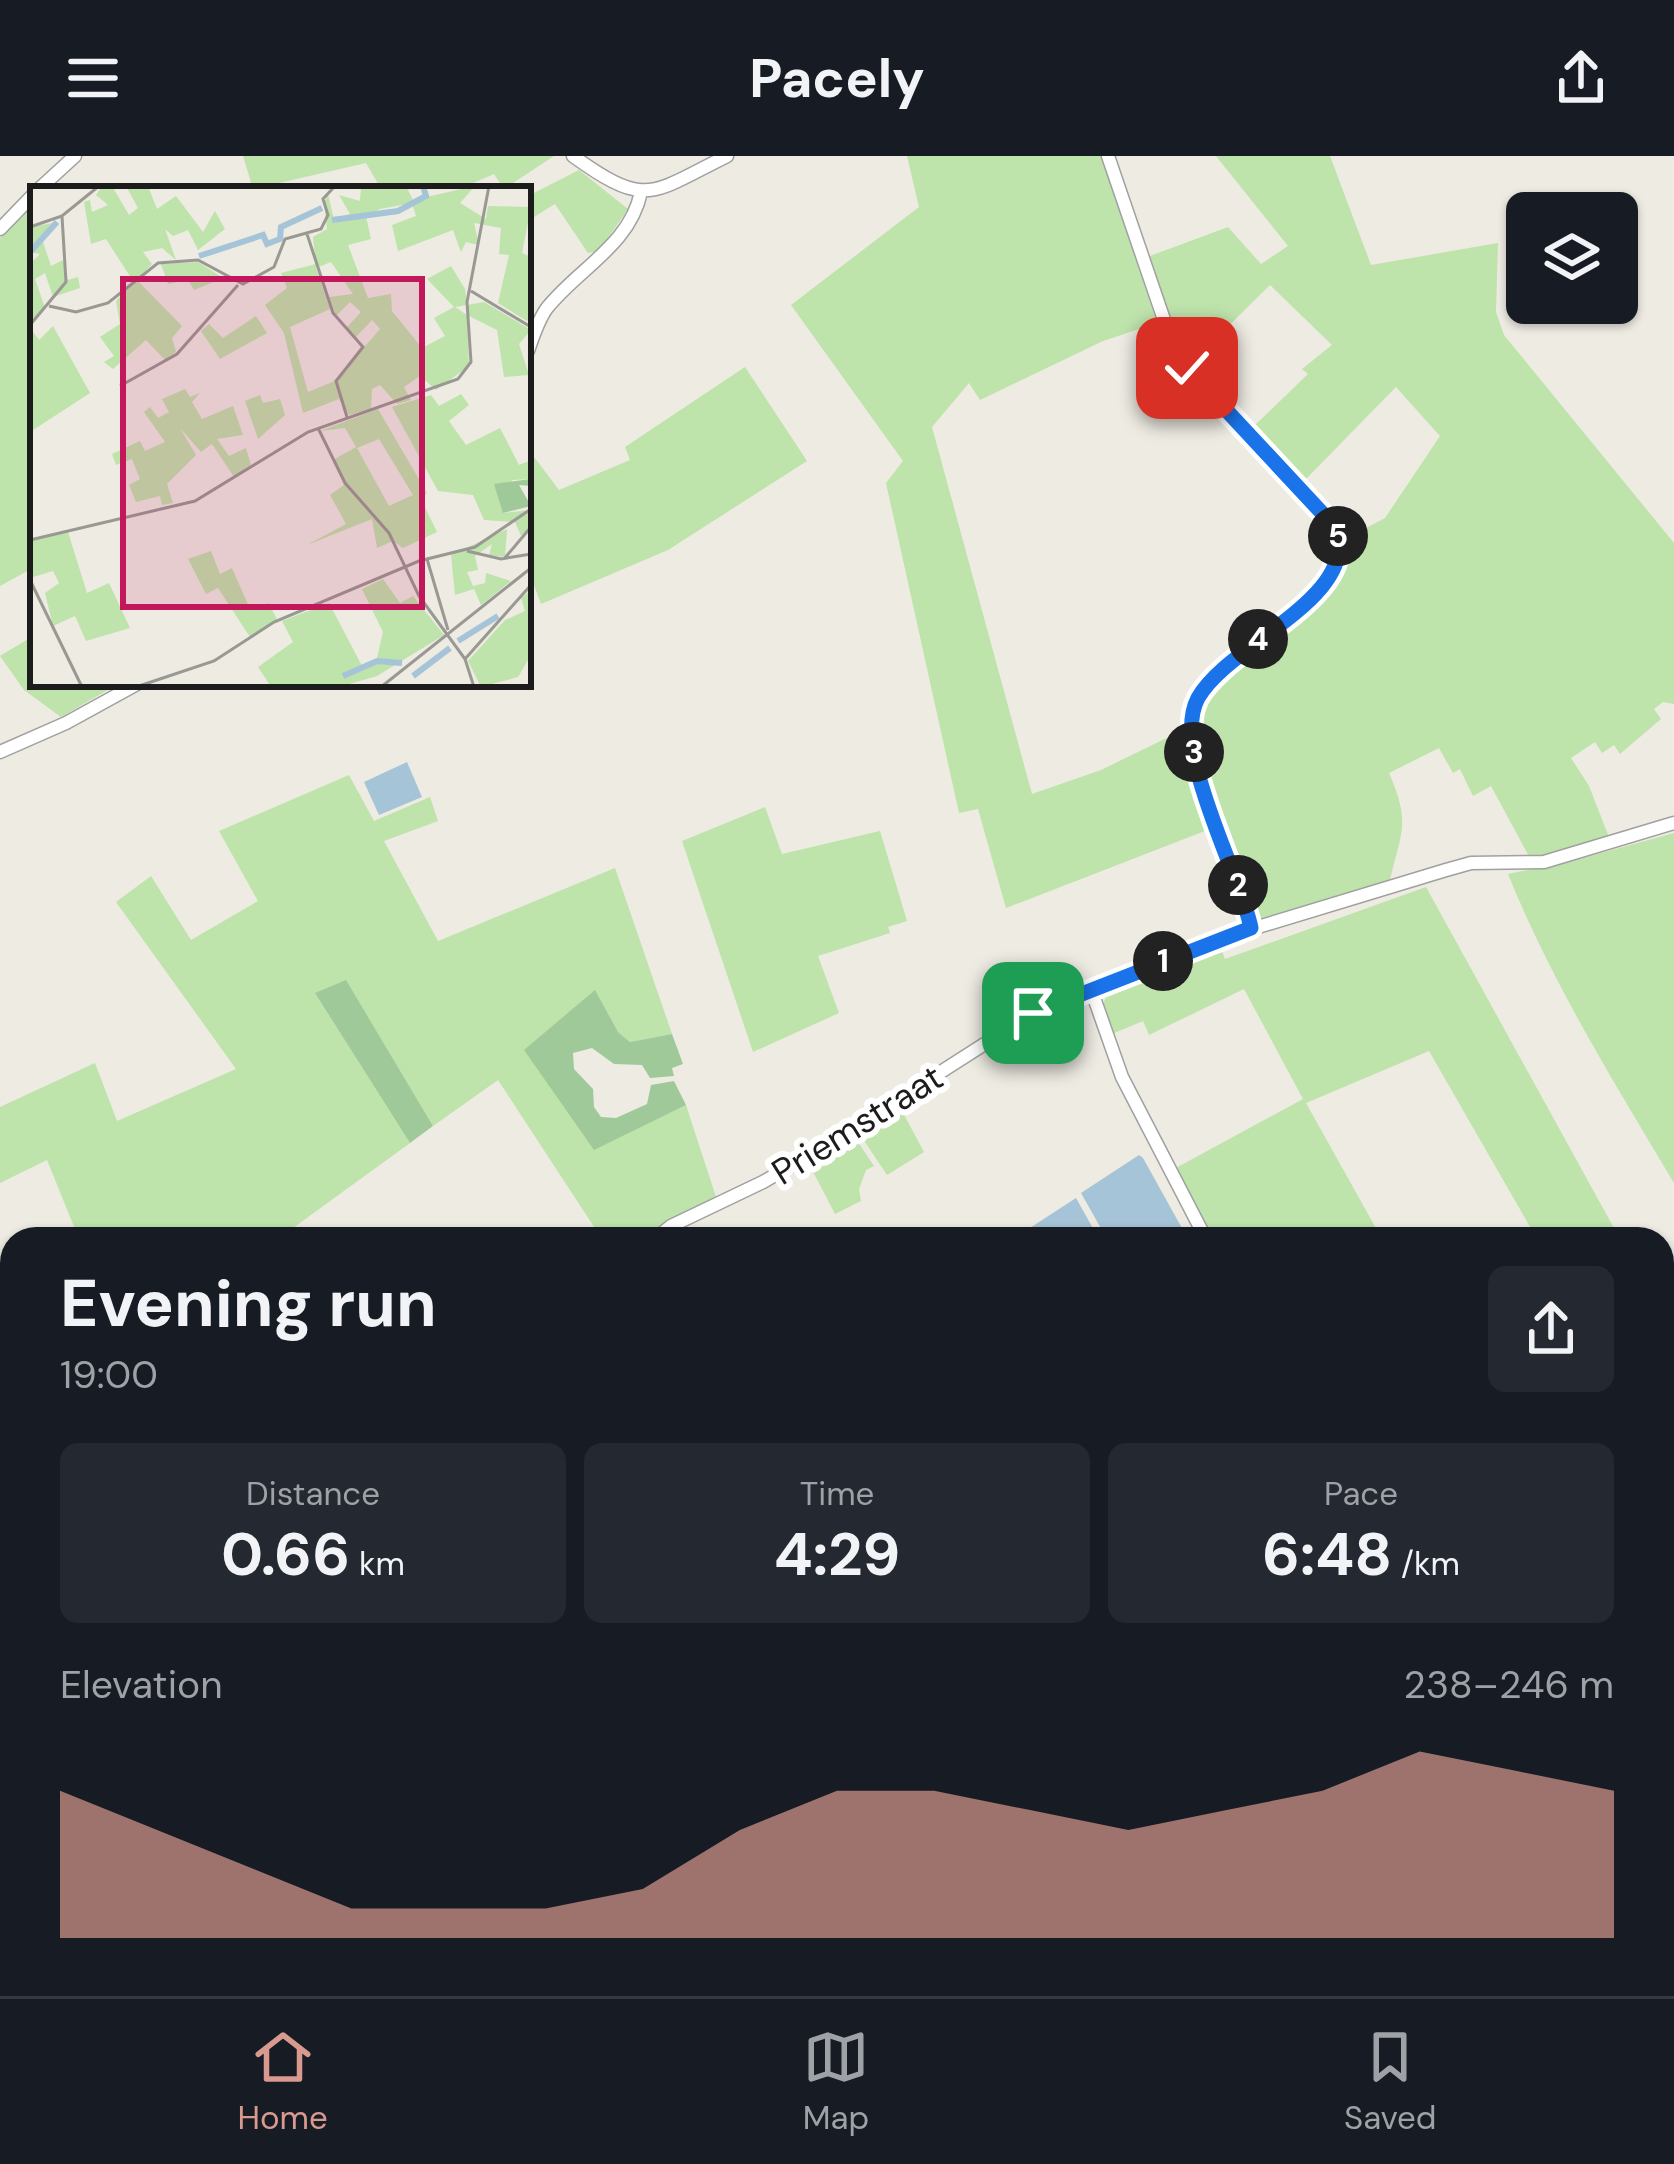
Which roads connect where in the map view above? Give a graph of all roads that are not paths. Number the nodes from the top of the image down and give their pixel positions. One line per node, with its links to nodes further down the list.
1 (75, 156): 5 (street)
2 (573, 156): 6 (street)
3 (727, 156): 6 (street)
4 (1108, 156): 13 (street)
5 (42, 186)
6 (641, 192): 9 (street)
7 (30, 198): 8 (street)
8 (0, 229)
9 (531, 345)
10 (132, 687): 11 (street)
11 (0, 752)
12 (1674, 823): 13 (street, Priemstraat)
13 (1251, 928): 14 (street, Priemstraat)
14 (1092, 992): 15 (street, Priemstraat); 16 (street)
15 (670, 1227)
16 (1200, 1227)

